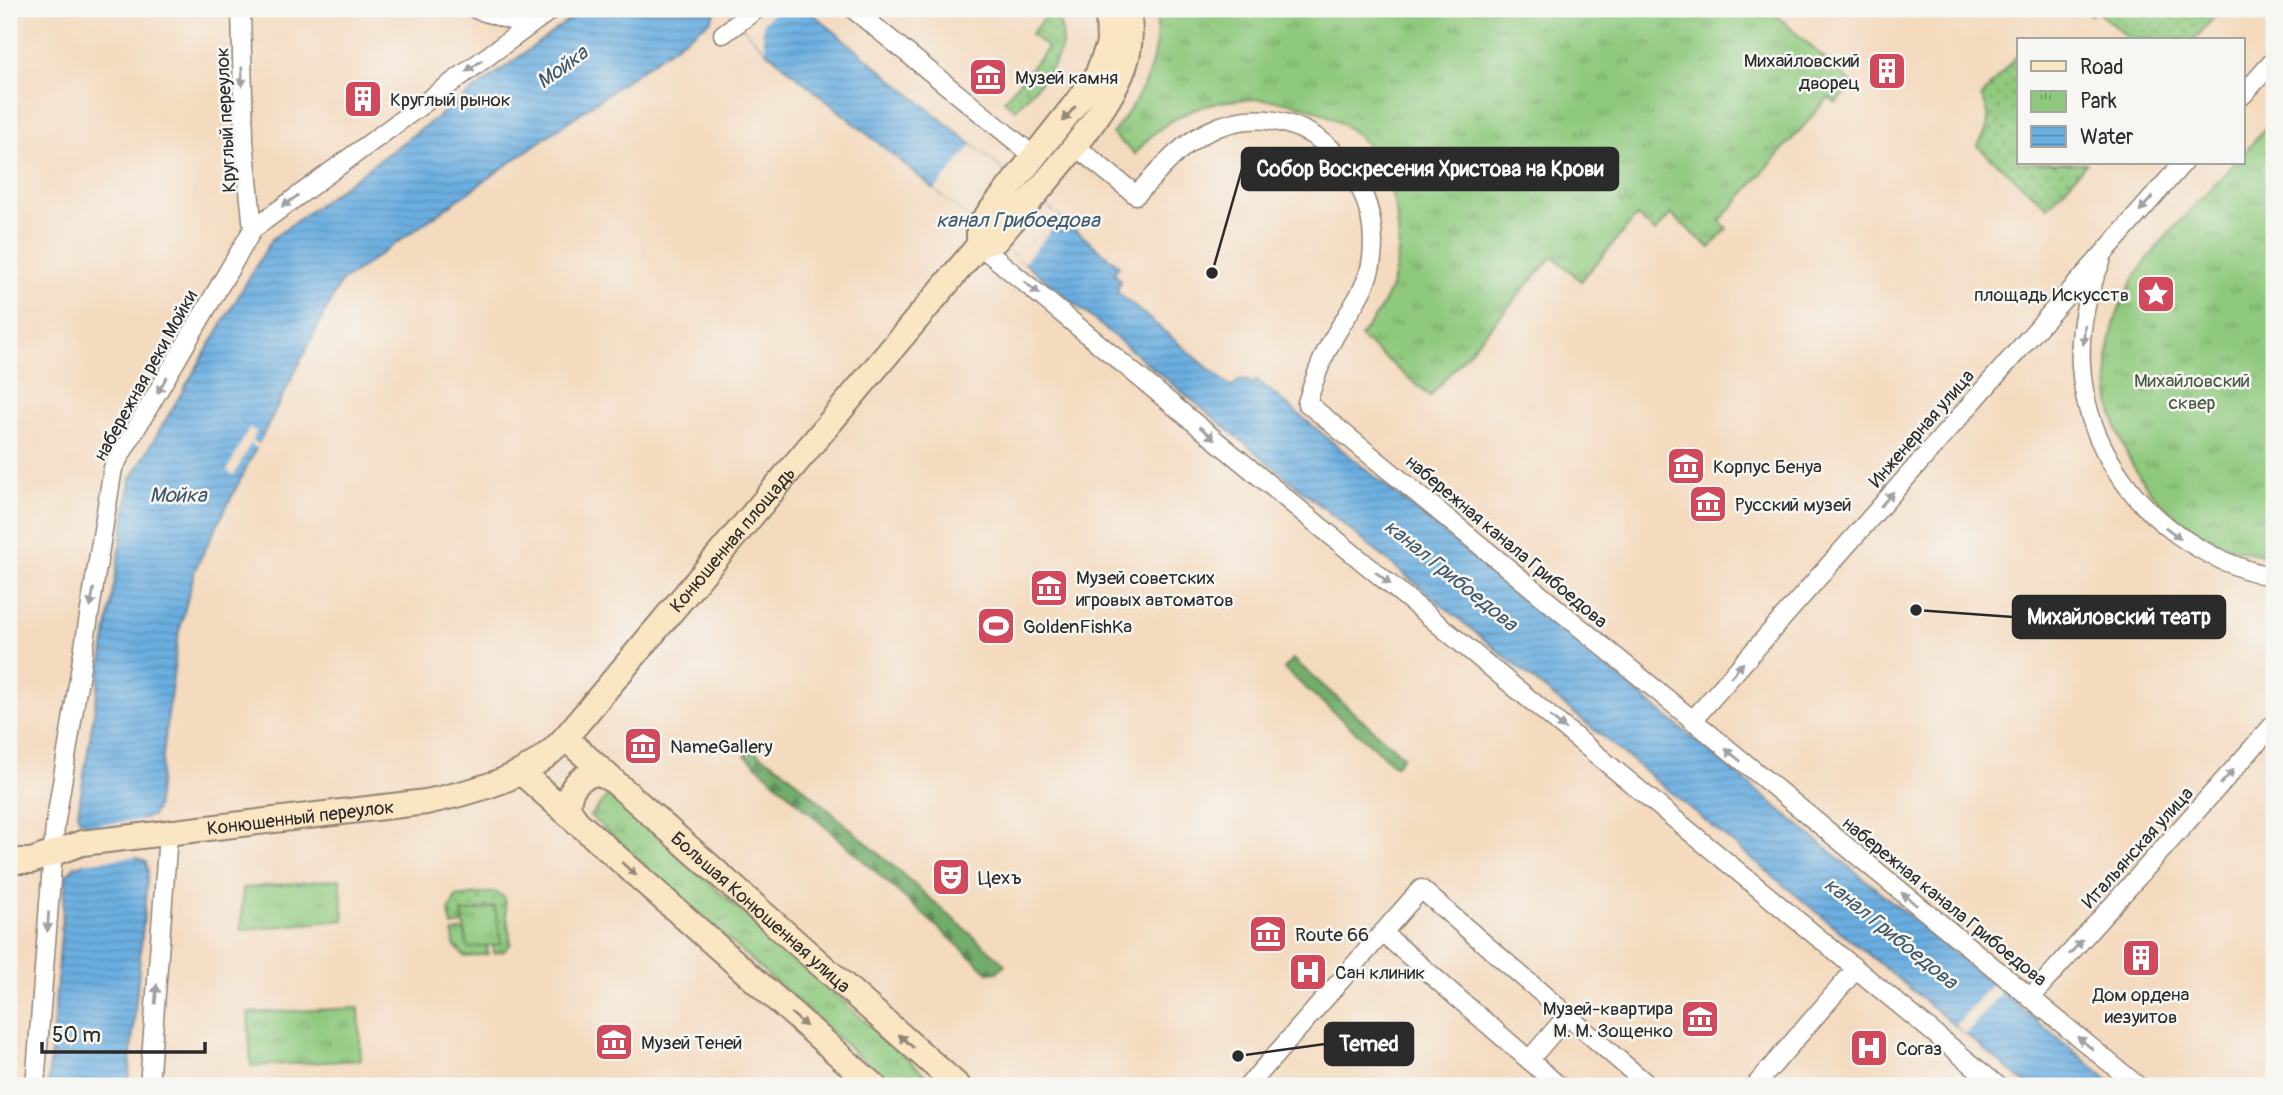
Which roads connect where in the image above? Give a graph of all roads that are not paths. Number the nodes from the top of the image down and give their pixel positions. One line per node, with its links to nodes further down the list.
1 (241, 9): 16 (street, Круглый переулок, one-way to 16)
2 (475, 9): 8 (street)
3 (552, 9): 8 (street, набережная реки Мойки)
4 (757, 9): 9 (street)
5 (853, 9): 13 (street)
6 (1108, 9): 13 (main road, one-way to 13)
7 (1128, 9): 12 (main road)
8 (529, 26): 16 (street, набережная реки Мойки, one-way to 16)
9 (723, 34)
10 (2274, 60): 11 (street)
11 (2244, 95)
12 (1074, 145): 15 (main road); 20 (street, набережная канала Грибоедова)
13 (1035, 157): 15 (main road)
14 (2182, 164): 18 (street, Инженерная улица, one-way to 18)
15 (1025, 188): 17 (main road, Конюшенная площадь)
16 (253, 229): 28 (street, набережная реки Мойки, one-way to 28)
17 (985, 237): 22 (main road, Конюшенная площадь); 31 (street, one-way to 31)
18 (2109, 246): 19 (street, one-way to 19); 20 (street, Инженерная улица, one-way to 18)
19 (2274, 577)
20 (1692, 721): 32 (street, набережная канала Грибоедова, one-way to 20)
21 (2274, 724): 32 (street, Итальянская улица, one-way to 21)
22 (565, 738): 23 (main road, Конюшенная площадь); 24 (main road, Большая Конюшенная улица)
23 (522, 773): 25 (main road, Конюшенная площадь); 26 (main road)
24 (614, 782): 26 (main road); 38 (main road, Большая Конюшенная улица, one-way to 24)
25 (457, 796): 27 (main road, Конюшенный переулок)
26 (578, 824): 37 (main road, one-way to 37)
27 (168, 835): 28 (main road, Конюшенный переулок); 36 (street, one-way to 27)
28 (52, 854): 29 (main road, Конюшенный переулок); 35 (street, набережная реки Мойки, one-way to 35)
29 (9, 861)
30 (1383, 933): 33 (street); 34 (street); 39 (street)
31 (1856, 969): 42 (street); 43 (street)
32 (2030, 998): 44 (street, набережная канала Грибоедова, one-way to 32)
33 (1571, 1019): 34 (street); 41 (street)
34 (1533, 1064): 40 (street)
35 (35, 1086)
36 (149, 1086)
37 (874, 1086)
38 (958, 1086)
39 (1248, 1086)
40 (1559, 1086)
41 (1649, 1086)
42 (1755, 1086)
43 (1998, 1086)
44 (2138, 1086)

